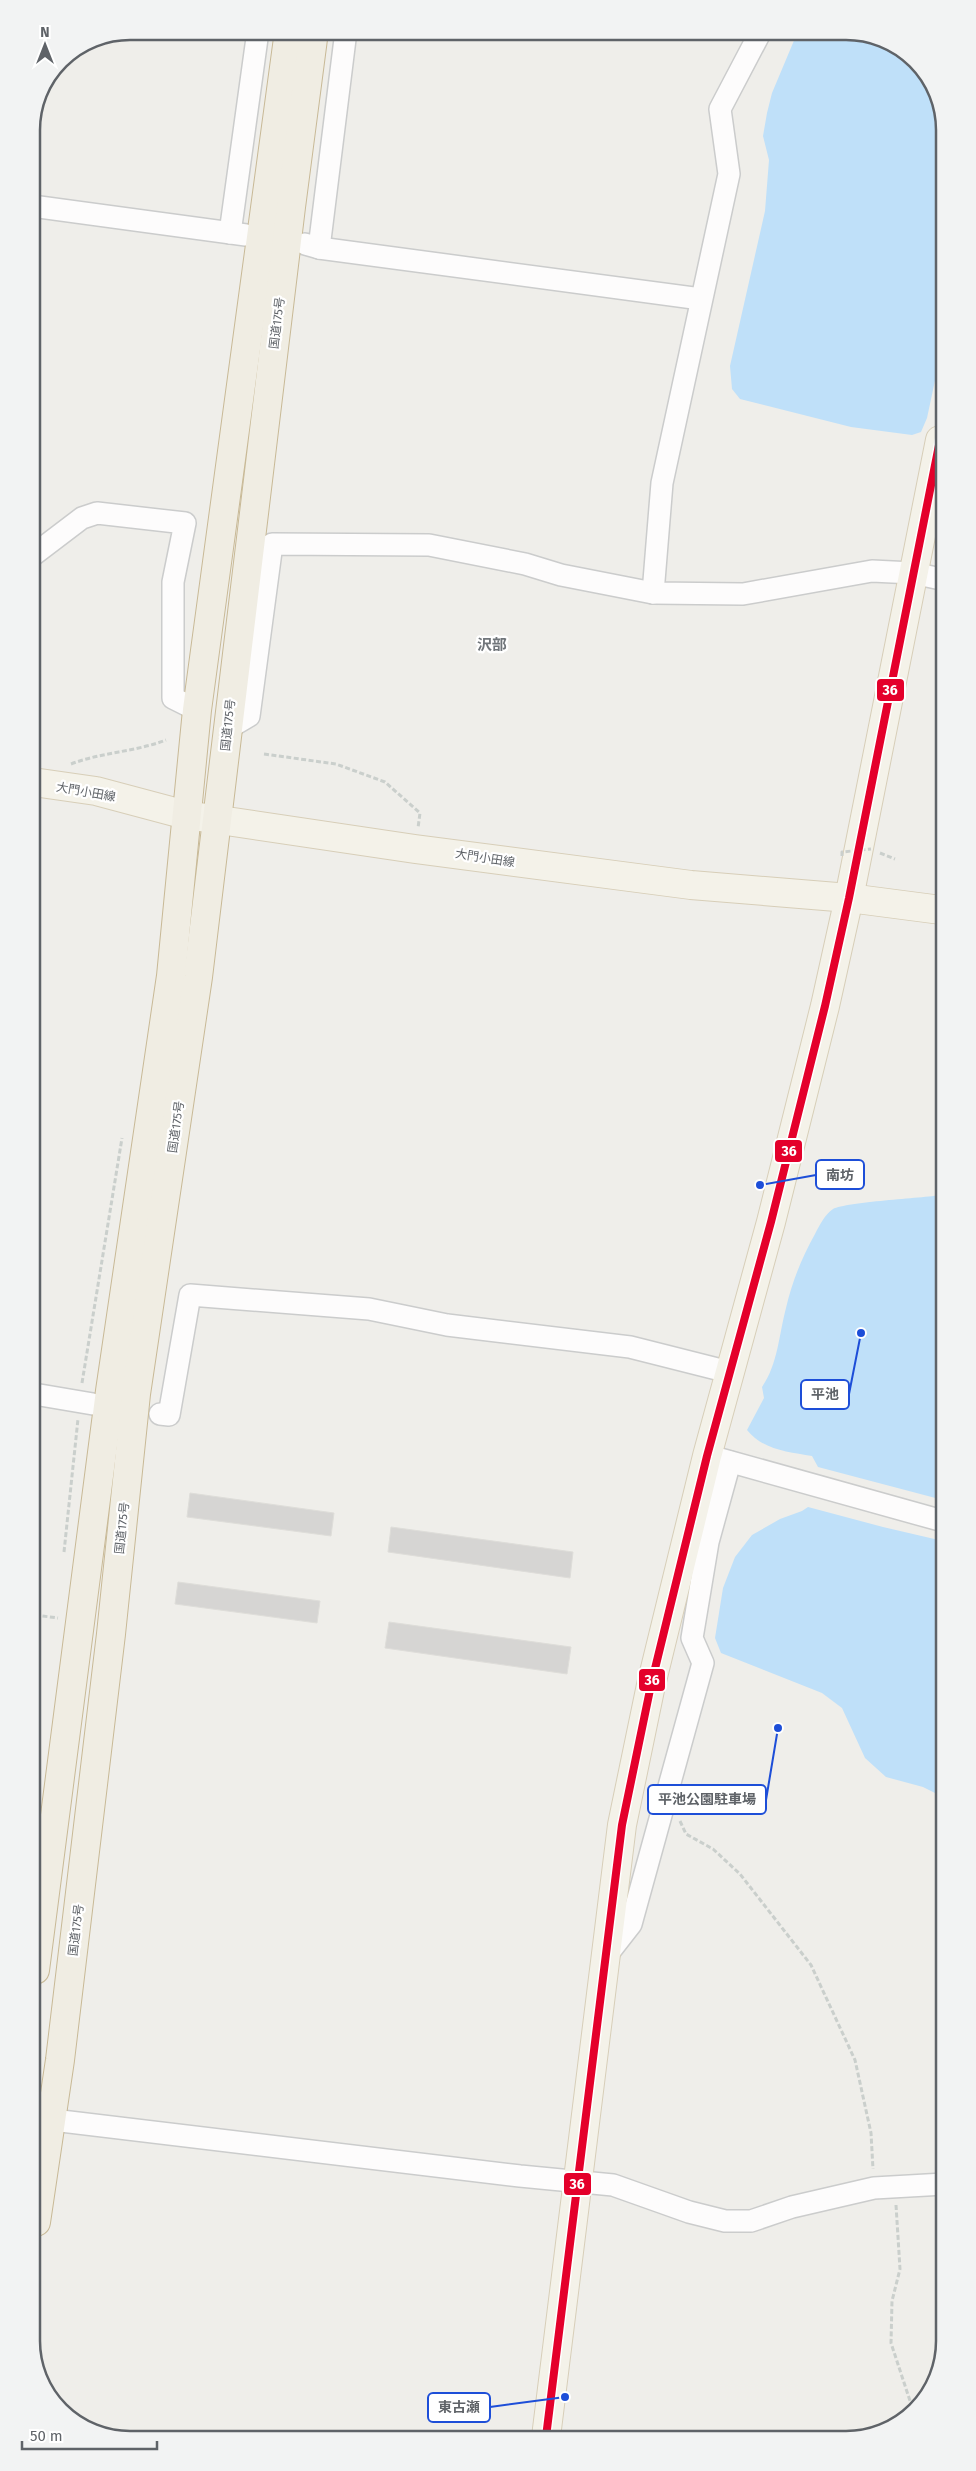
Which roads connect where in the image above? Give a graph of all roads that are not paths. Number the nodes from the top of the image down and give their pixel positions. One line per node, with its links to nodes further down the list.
1 (257, 40): 6 (street)
2 (287, 40): 13 (highway)
3 (313, 40): 14 (highway, 国道175号)
4 (345, 40): 7 (street)
5 (757, 40): 7 (street)
6 (40, 207)
7 (701, 299): 12 (street)
8 (936, 460): 10 (main road)
9 (40, 550): 13 (street)
10 (913, 573): 11 (street); 12 (street); 18 (main road)
11 (936, 578)
12 (653, 593): 14 (street)
13 (197, 710): 16 (highway)
14 (227, 729): 17 (highway, 国道175号)
15 (40, 783): 16 (main road, 大門小田線)
16 (186, 815): 17 (main road, 大門小田線); 26 (highway)
17 (218, 820): 18 (main road, 大門小田線); 28 (highway, 国道175号)
18 (849, 898): 19 (main road, 大門小田線); 20 (main road)
19 (936, 909)
20 (729, 1372): 23 (street); 24 (main road)
21 (40, 1395): 22 (street)
22 (93, 1404)
23 (160, 1414)
24 (718, 1459): 25 (street); 27 (main road); 27 (street)
25 (936, 1519)
26 (40, 1939)
27 (606, 1956): 30 (main road)
28 (43, 2119): 29 (highway, 国道175号); 30 (street)
29 (40, 2163)
30 (578, 2182): 31 (street); 32 (main road)
31 (936, 2185)
32 (547, 2431)

